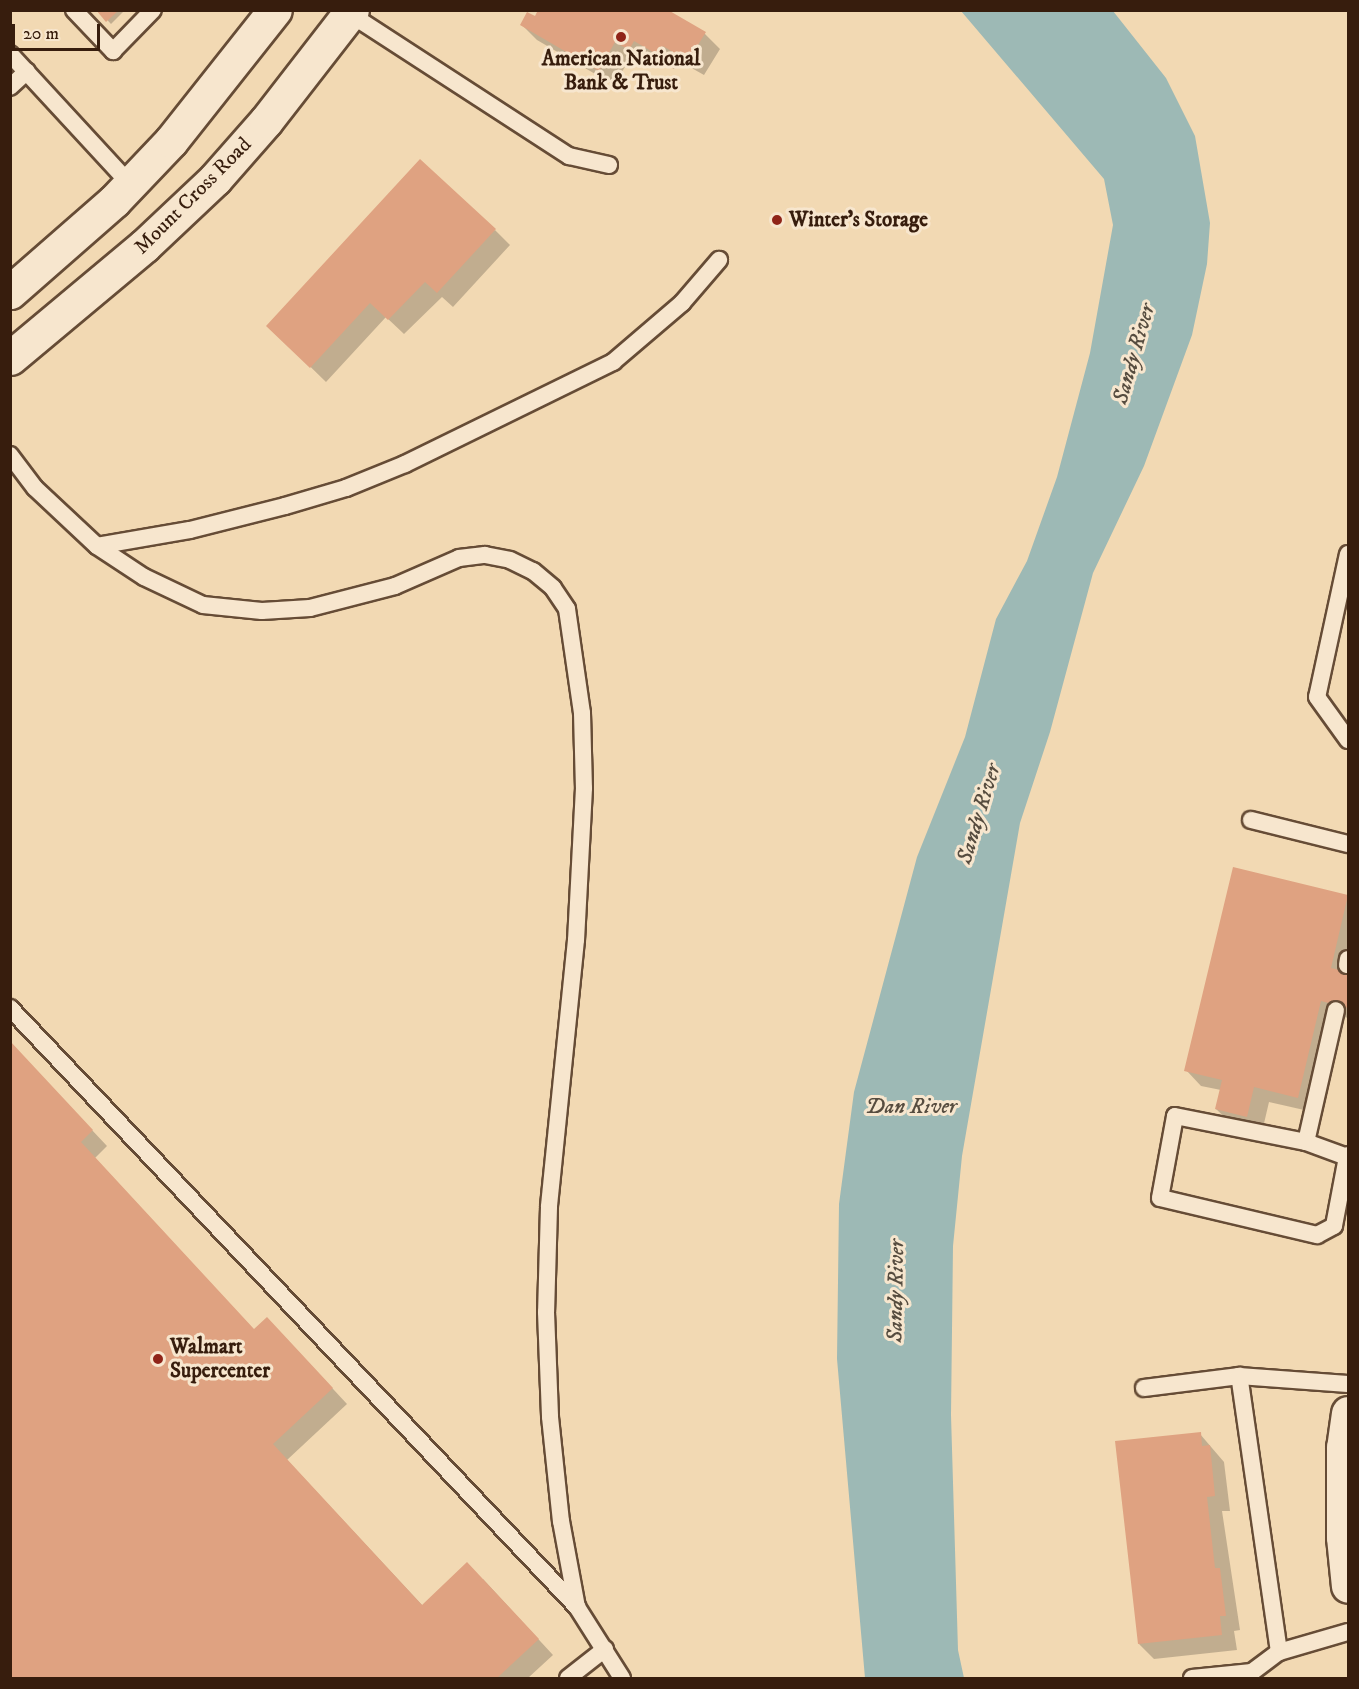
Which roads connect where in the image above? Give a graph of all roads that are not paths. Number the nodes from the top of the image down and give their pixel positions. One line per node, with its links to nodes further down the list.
1 (74, 10): 2 (lane)
2 (153, 10)
3 (275, 10): 9 (main road)
4 (350, 12): 8 (lane); 12 (main road, Mount Cross Road)
5 (10, 54): 6 (lane)
6 (27, 71): 7 (lane); 9 (lane)
7 (10, 87)
8 (609, 165)
9 (130, 184): 11 (main road)
10 (719, 260): 14 (lane)
11 (10, 292)
12 (10, 358)
13 (10, 455): 14 (lane)
14 (97, 546): 28 (lane)
15 (1348, 554): 16 (lane)
16 (1348, 740)
17 (1251, 820): 18 (lane)
18 (1348, 844)
19 (10, 1008): 28 (lane)
20 (1336, 1010): 21 (lane)
21 (1306, 1142): 22 (lane); 22 (lane)
22 (1348, 1156)
23 (1239, 1376): 24 (lane); 25 (lane); 31 (lane)
24 (1348, 1384)
25 (1144, 1388)
26 (1348, 1413): 27 (main road)
27 (1348, 1587)
28 (577, 1607): 30 (lane)
29 (1348, 1632): 31 (lane)
30 (605, 1649): 32 (lane); 33 (lane)
31 (1279, 1652): 34 (lane)
32 (568, 1678)
33 (622, 1678)
34 (1192, 1678)

